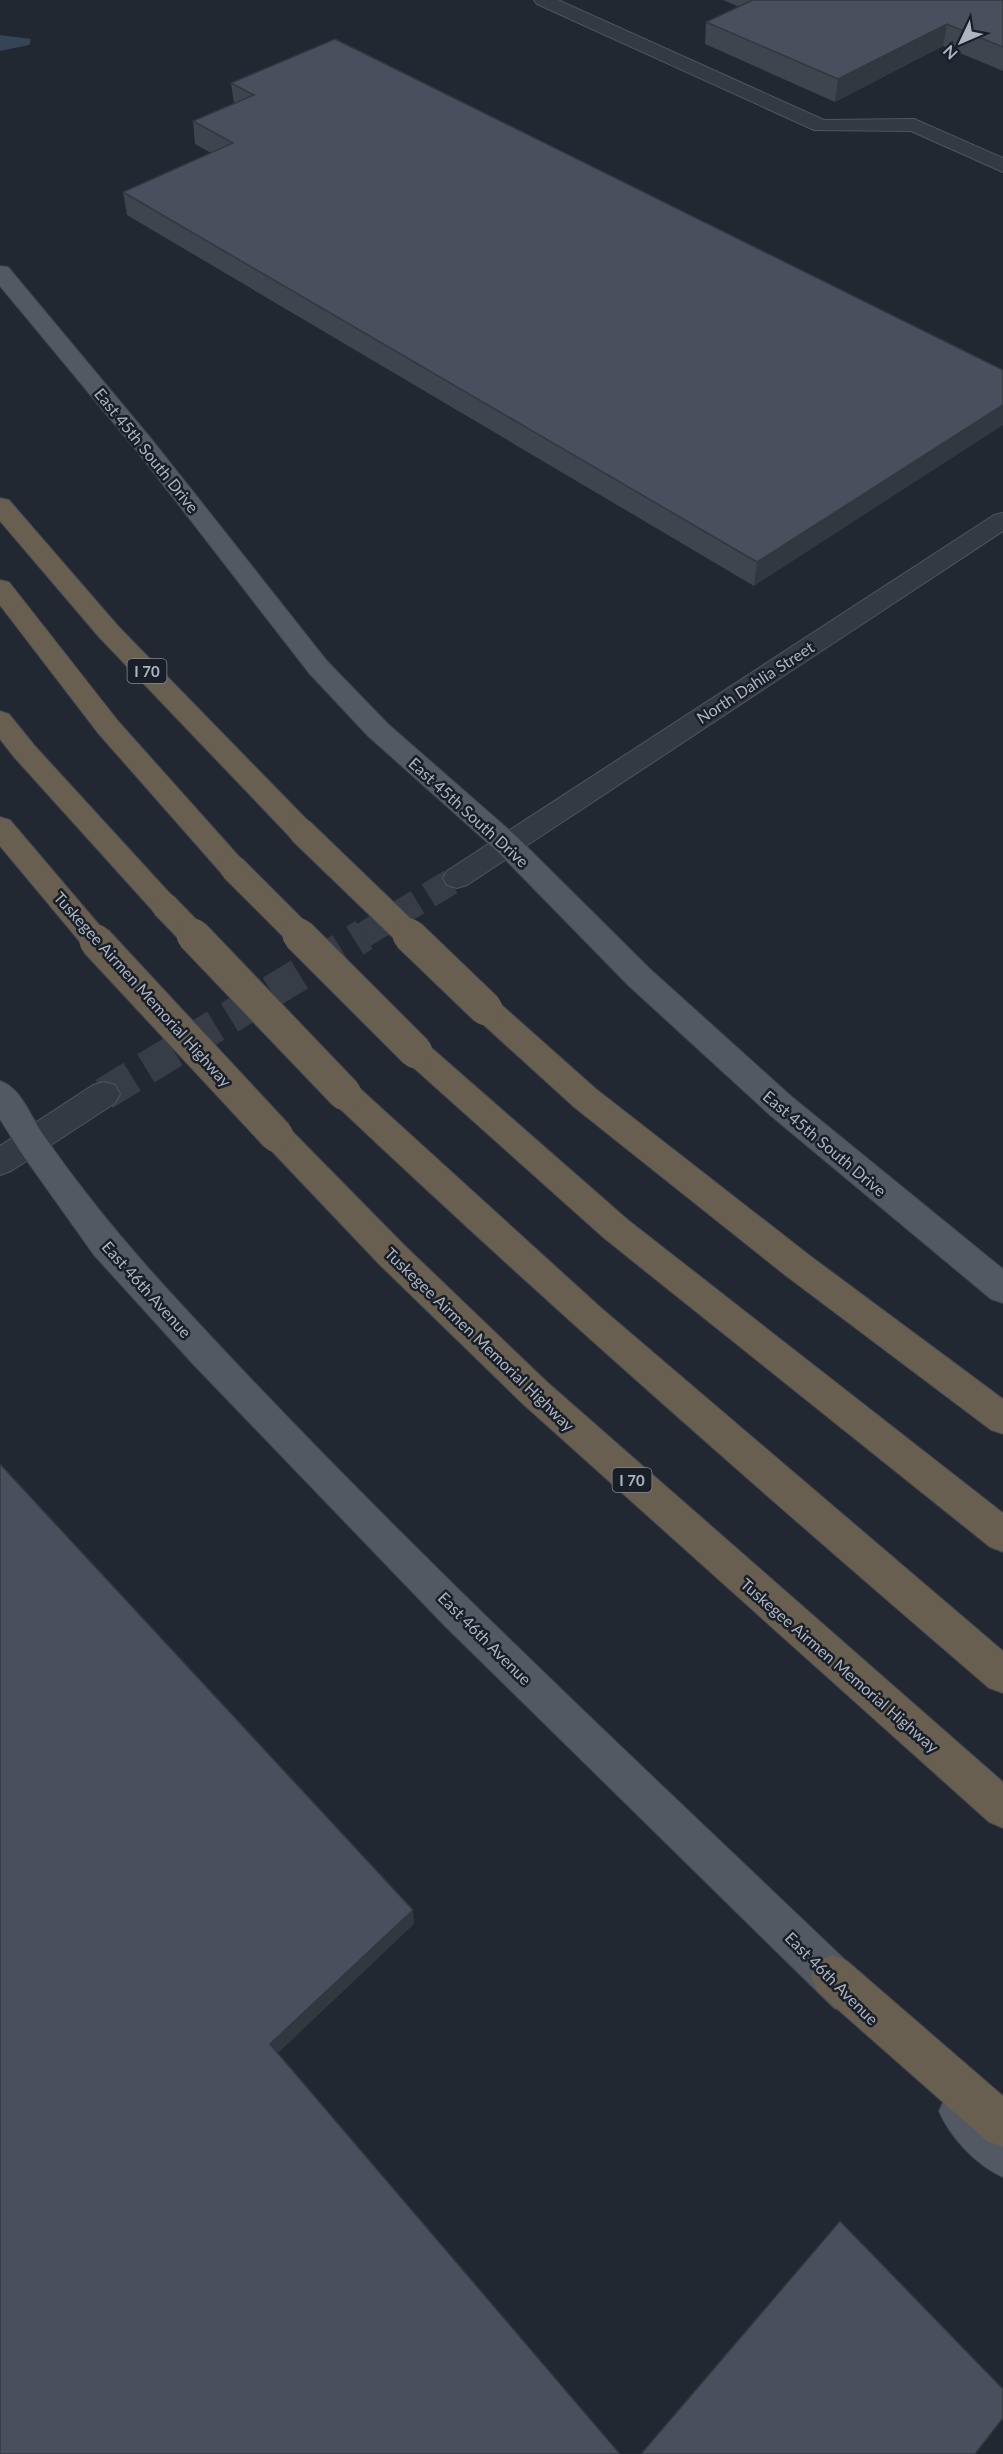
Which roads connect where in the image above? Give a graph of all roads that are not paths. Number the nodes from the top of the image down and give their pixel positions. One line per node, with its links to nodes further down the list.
1 (543, 0): 2 (street)
2 (1003, 166)
3 (0, 272): 9 (main road, East 45th South Drive)
4 (0, 505): 16 (highway, I 70, bridge)
5 (1003, 520): 9 (street, North Dahlia Street)
6 (0, 588): 17 (highway, bridge)
7 (0, 720): 18 (highway, bridge)
8 (0, 827): 19 (highway, Tuskegee Airmen Memorial Highway / I 70, bridge)
9 (507, 844): 10 (street, North Dahlia Street); 15 (main road, East 45th South Drive)
10 (457, 878)
11 (0, 1093): 13 (main road, East 46th Avenue)
12 (104, 1094): 13 (street)
13 (31, 1142): 14 (street); 20 (main road, East 46th Avenue)
14 (0, 1162)
15 (1003, 1289)
16 (1003, 1419)
17 (1003, 1535)
18 (1003, 1675)
19 (1003, 1808)
20 (832, 1976): 21 (highway); 22 (main road, East 46th Avenue)
21 (1003, 2125)
22 (1003, 2155)

